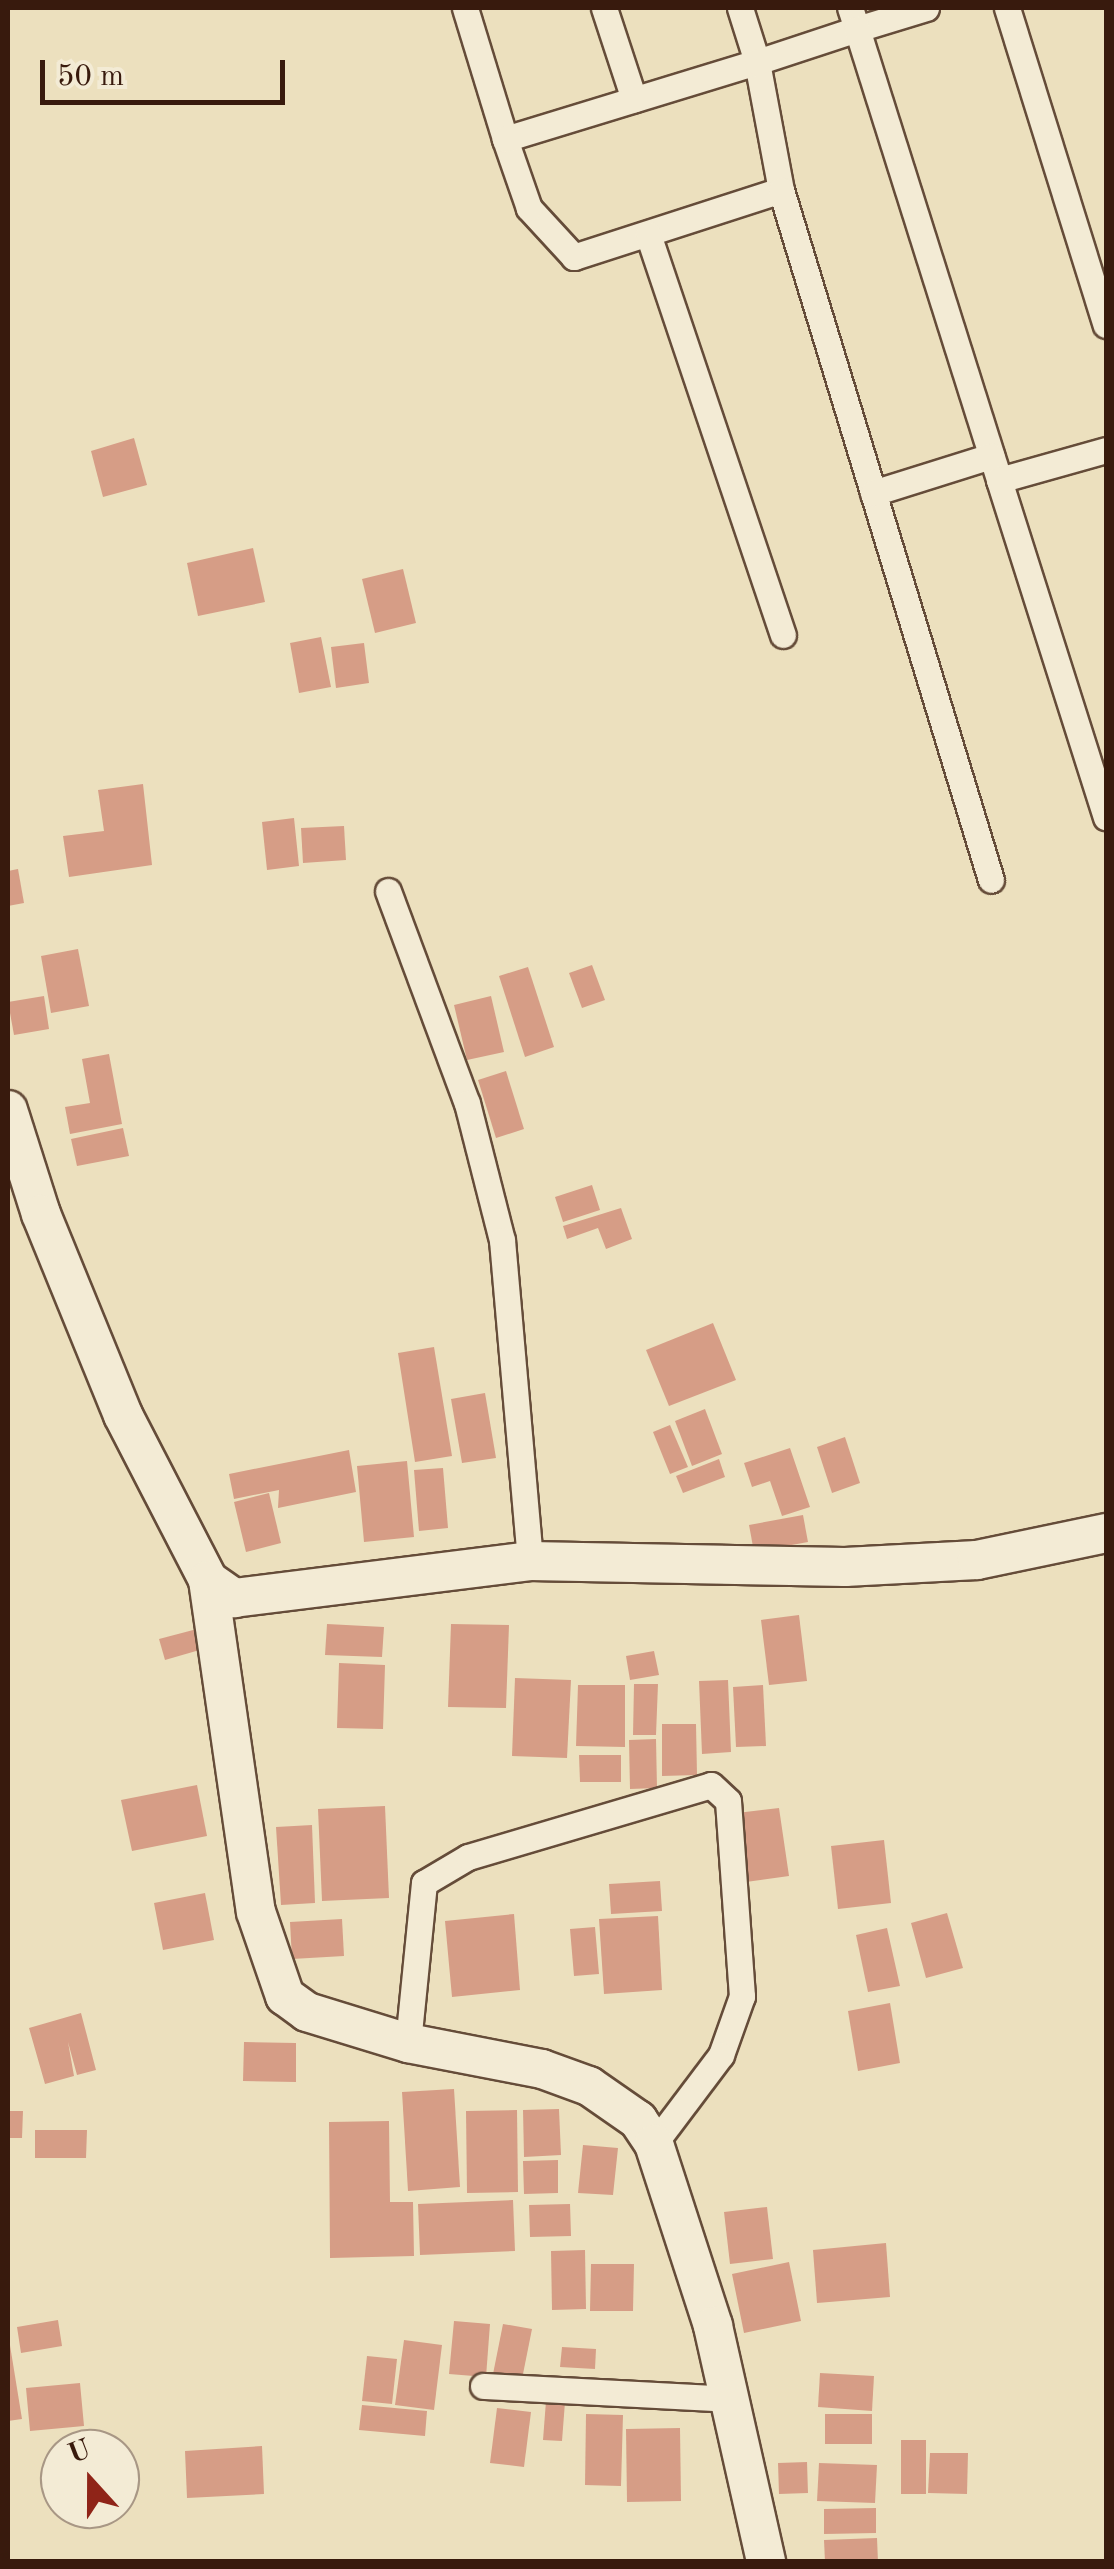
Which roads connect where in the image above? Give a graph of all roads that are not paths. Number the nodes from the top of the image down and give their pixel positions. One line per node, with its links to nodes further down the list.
1 (465, 8): 9 (street)
2 (604, 8): 8 (street)
3 (740, 8): 7 (street)
4 (926, 8): 6 (street)
5 (1007, 8): 12 (street)
6 (854, 18): 7 (street); 14 (street)
7 (757, 62): 8 (street); 10 (street)
8 (634, 100): 9 (street)
9 (505, 139): 11 (street)
10 (782, 190): 11 (street); 15 (street)
11 (648, 234): 16 (street)
12 (1106, 325)
13 (1106, 450): 14 (street)
14 (995, 468): 15 (street); 17 (street)
15 (873, 493): 18 (street)
16 (783, 635)
17 (1106, 817)
18 (991, 880)
19 (388, 891): 22 (street)
20 (8, 1110): 23 (street)
21 (1106, 1534): 22 (street)
22 (530, 1561): 23 (street)
23 (208, 1580): 24 (street)
24 (408, 2043): 25 (street); 25 (street)
25 (654, 2144): 27 (street)
26 (483, 2386): 27 (street)
27 (730, 2399): 28 (street)
28 (766, 2562)

